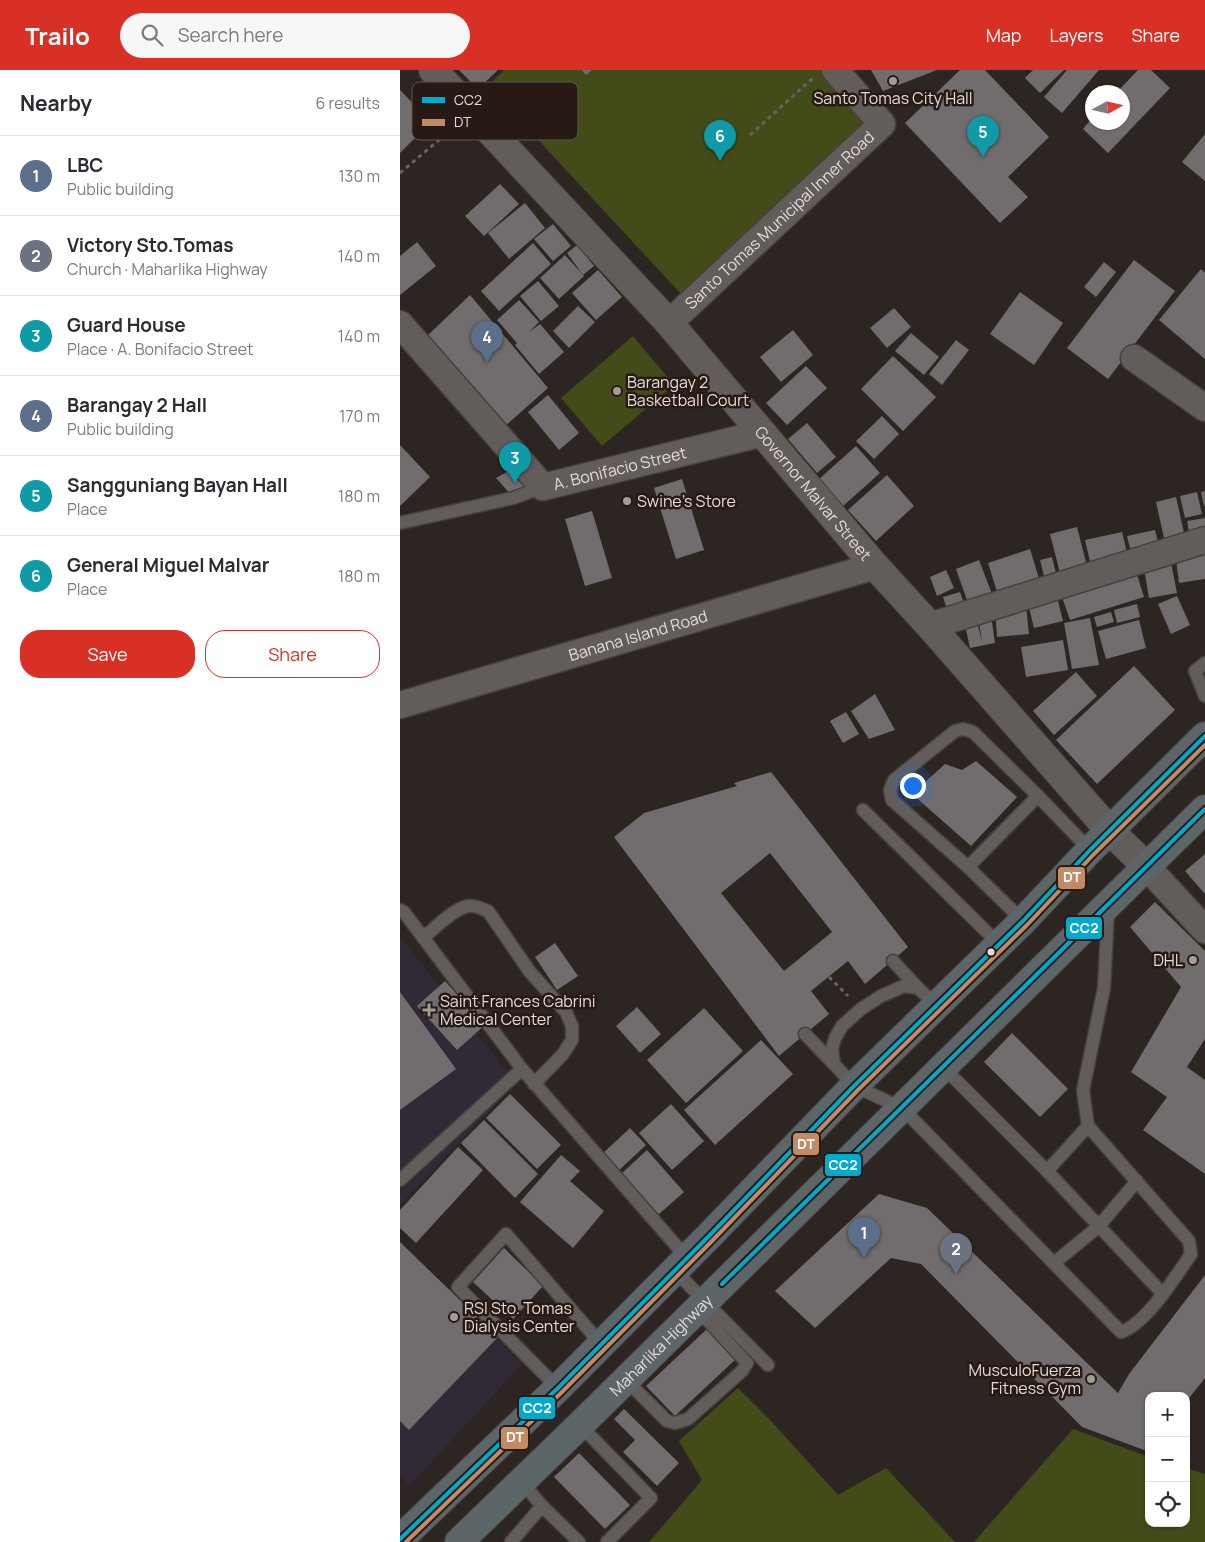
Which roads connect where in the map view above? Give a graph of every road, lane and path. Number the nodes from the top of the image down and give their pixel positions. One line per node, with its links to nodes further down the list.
1 (433, 70): 3 (street, Governor Malvar Street)
2 (825, 73): 4 (path); 8 (street, Santo Tomas Municipal Inner Road)
3 (444, 82)
4 (750, 135)
5 (438, 140): 7 (path)
6 (499, 140): 8 (street, Governor Malvar Street)
7 (400, 173)
8 (668, 323): 12 (street, Governor Malvar Street)
9 (400, 324): 13 (street, A. Bonifacio Street)
10 (1134, 358): 11 (street)
11 (1205, 408)
12 (762, 433): 13 (street, A. Bonifacio Street); 16 (street, Governor Malvar Street)
13 (543, 487): 14 (lane)
14 (400, 523)
15 (1205, 540): 17 (street)
16 (875, 566): 17 (street, Governor Malvar Street); 20 (street, Banana Island Road)
17 (930, 626): 25 (street, Governor Malvar Street)
18 (1205, 663): 19 (lane)
19 (1205, 696)
20 (400, 705)
21 (1205, 736): 25 (highway)
22 (1038, 796): 26 (lane); 28 (lane); 28 (lane)
23 (1205, 809): 27 (highway, Maharlika Highway)
24 (863, 810): 34 (lane)
25 (1110, 831): 26 (highway); 27 (street, Governor Malvar Street)
26 (1090, 850): 31 (highway)
27 (1146, 866): 29 (highway, Maharlika Highway); 32 (street)
28 (968, 867): 31 (lane)
29 (1108, 905): 39 (highway, Maharlika Highway); 44 (lane)
30 (400, 910): 33 (lane)
31 (1023, 921): 34 (highway)
32 (1205, 930)
33 (424, 938): 40 (lane); 41 (lane)
34 (999, 944): 36 (highway)
35 (893, 961): 36 (lane)
36 (927, 996): 38 (lane); 42 (highway)
37 (805, 1034): 38 (lane)
38 (834, 1064): 42 (lane)
39 (943, 1067): 43 (highway, Maharlika Highway); 45 (lane)
40 (522, 1070): 41 (lane); 46 (lane)
41 (534, 1084): 50 (lane)
42 (854, 1086): 43 (lane); 50 (highway)
43 (902, 1108): 49 (lane); 52 (highway, Maharlika Highway)
44 (1088, 1126): 45 (lane); 47 (lane)
45 (1047, 1171): 48 (lane)
46 (400, 1180)
47 (1138, 1180): 48 (lane); 51 (lane)
48 (1098, 1227): 49 (lane); 51 (lane)
49 (1054, 1263): 51 (lane)
50 (681, 1264): 52 (lane); 53 (highway)
51 (1164, 1294)
52 (701, 1305): 54 (lane); 55 (highway, Maharlika Highway); 55 (lane)
53 (601, 1344): 56 (highway); 56 (lane)
54 (768, 1365)
55 (625, 1379): 57 (highway, Maharlika Highway)
56 (558, 1388): 60 (highway)
57 (580, 1425): 58 (highway, Maharlika Highway); 64 (lane)
58 (521, 1481): 59 (lane); 61 (highway, Maharlika Highway)
59 (542, 1506): 62 (lane); 63 (lane)
60 (406, 1534)
61 (459, 1542)
62 (511, 1542)
63 (580, 1542)
64 (606, 1542)

